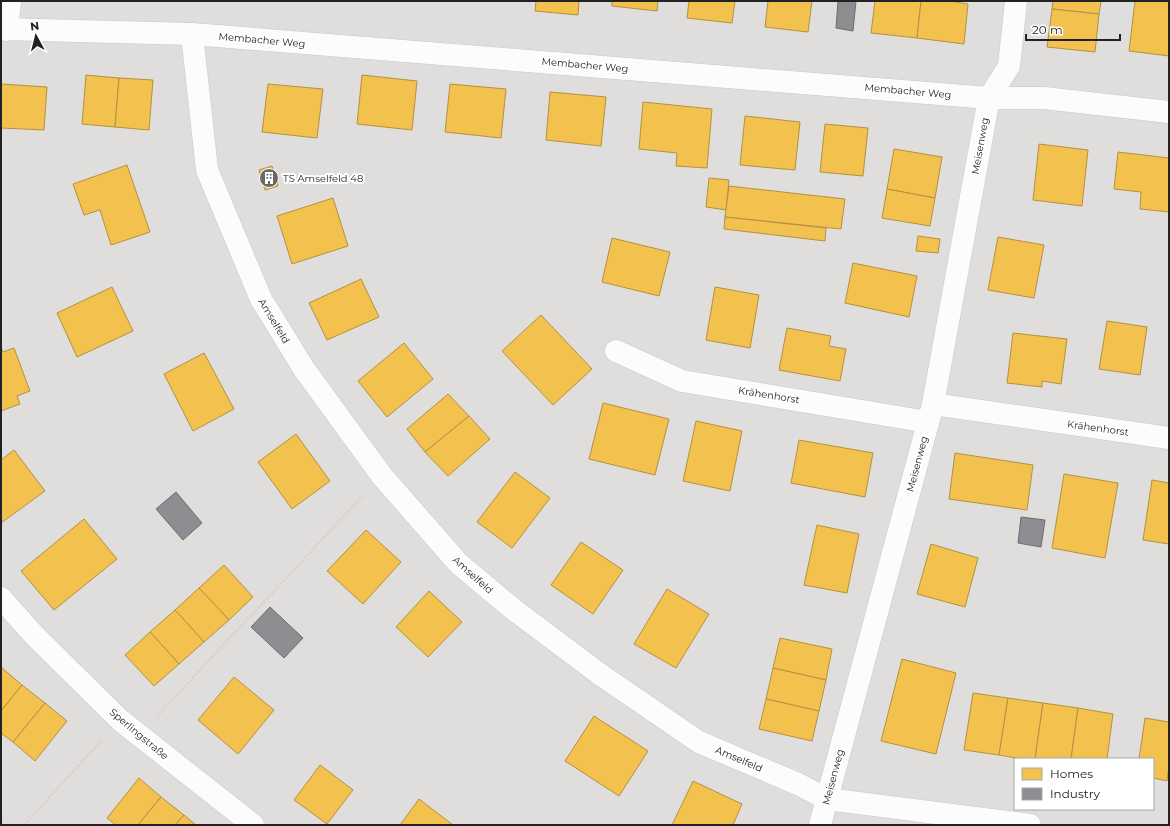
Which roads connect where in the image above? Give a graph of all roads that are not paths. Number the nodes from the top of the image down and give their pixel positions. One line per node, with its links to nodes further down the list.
1 (10, 1): 3 (street)
2 (1016, 1): 5 (street)
3 (4, 30): 4 (street, Membacher Weg)
4 (192, 34): 5 (street, Membacher Weg); 11 (street, Amselfeld)
5 (989, 98): 6 (street, Membacher Weg); 8 (street, Meisenweg)
6 (1169, 112)
7 (616, 352): 8 (street, Krähenhorst)
8 (931, 413): 9 (street, Krähenhorst); 11 (street, Meisenweg)
9 (1169, 438)
10 (1, 598): 12 (street, Sperlingstraße)
11 (827, 799): 13 (street, Meisenweg); 14 (street, Amselfeld)
12 (253, 825)
13 (820, 825)
14 (1030, 825)

